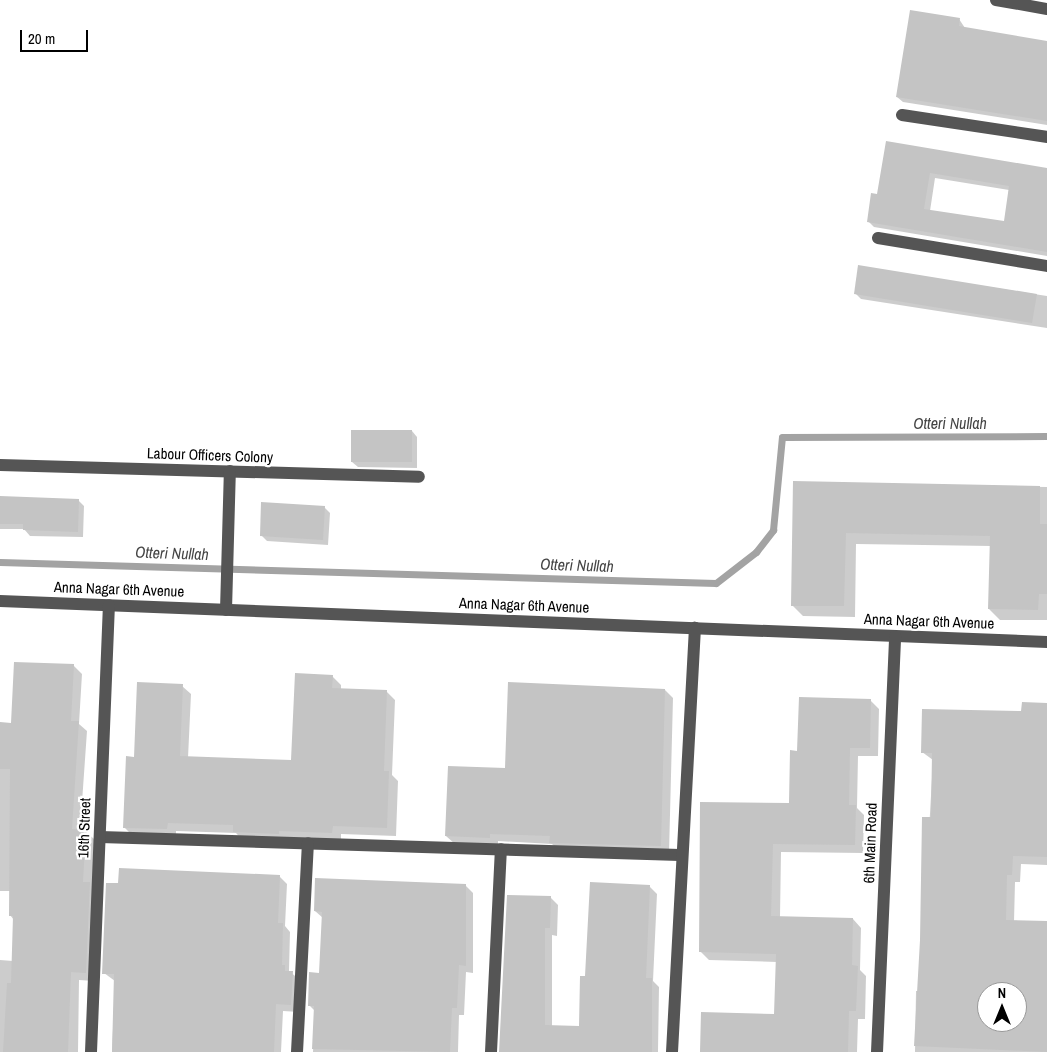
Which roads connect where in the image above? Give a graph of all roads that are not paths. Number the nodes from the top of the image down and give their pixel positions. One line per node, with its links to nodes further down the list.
1 (996, 0): 2 (street)
2 (1047, 9)
3 (902, 114): 4 (street)
4 (1047, 137)
5 (878, 238): 6 (street)
6 (1047, 266)
7 (0, 465): 8 (street, Labour Officers Colony)
8 (230, 471): 9 (street, Labour Officers Colony); 12 (street)
9 (419, 477)
10 (0, 601): 11 (street, Anna Nagar 6th Avenue)
11 (110, 605): 12 (street, Anna Nagar 6th Avenue); 16 (street, 16th Street)
12 (226, 610): 13 (street, Anna Nagar 6th Avenue)
13 (695, 628): 14 (street, Anna Nagar 6th Avenue); 19 (street)
14 (895, 636): 15 (street, Anna Nagar 6th Avenue); 24 (street, 6th Main Road)
15 (1047, 642)
16 (100, 837): 17 (street); 20 (street, 16th Street)
17 (308, 843): 18 (street); 21 (street)
18 (501, 849): 19 (street); 22 (street)
19 (680, 855): 23 (street)
20 (92, 1052)
21 (297, 1052)
22 (491, 1052)
23 (672, 1052)
24 (878, 1052)

